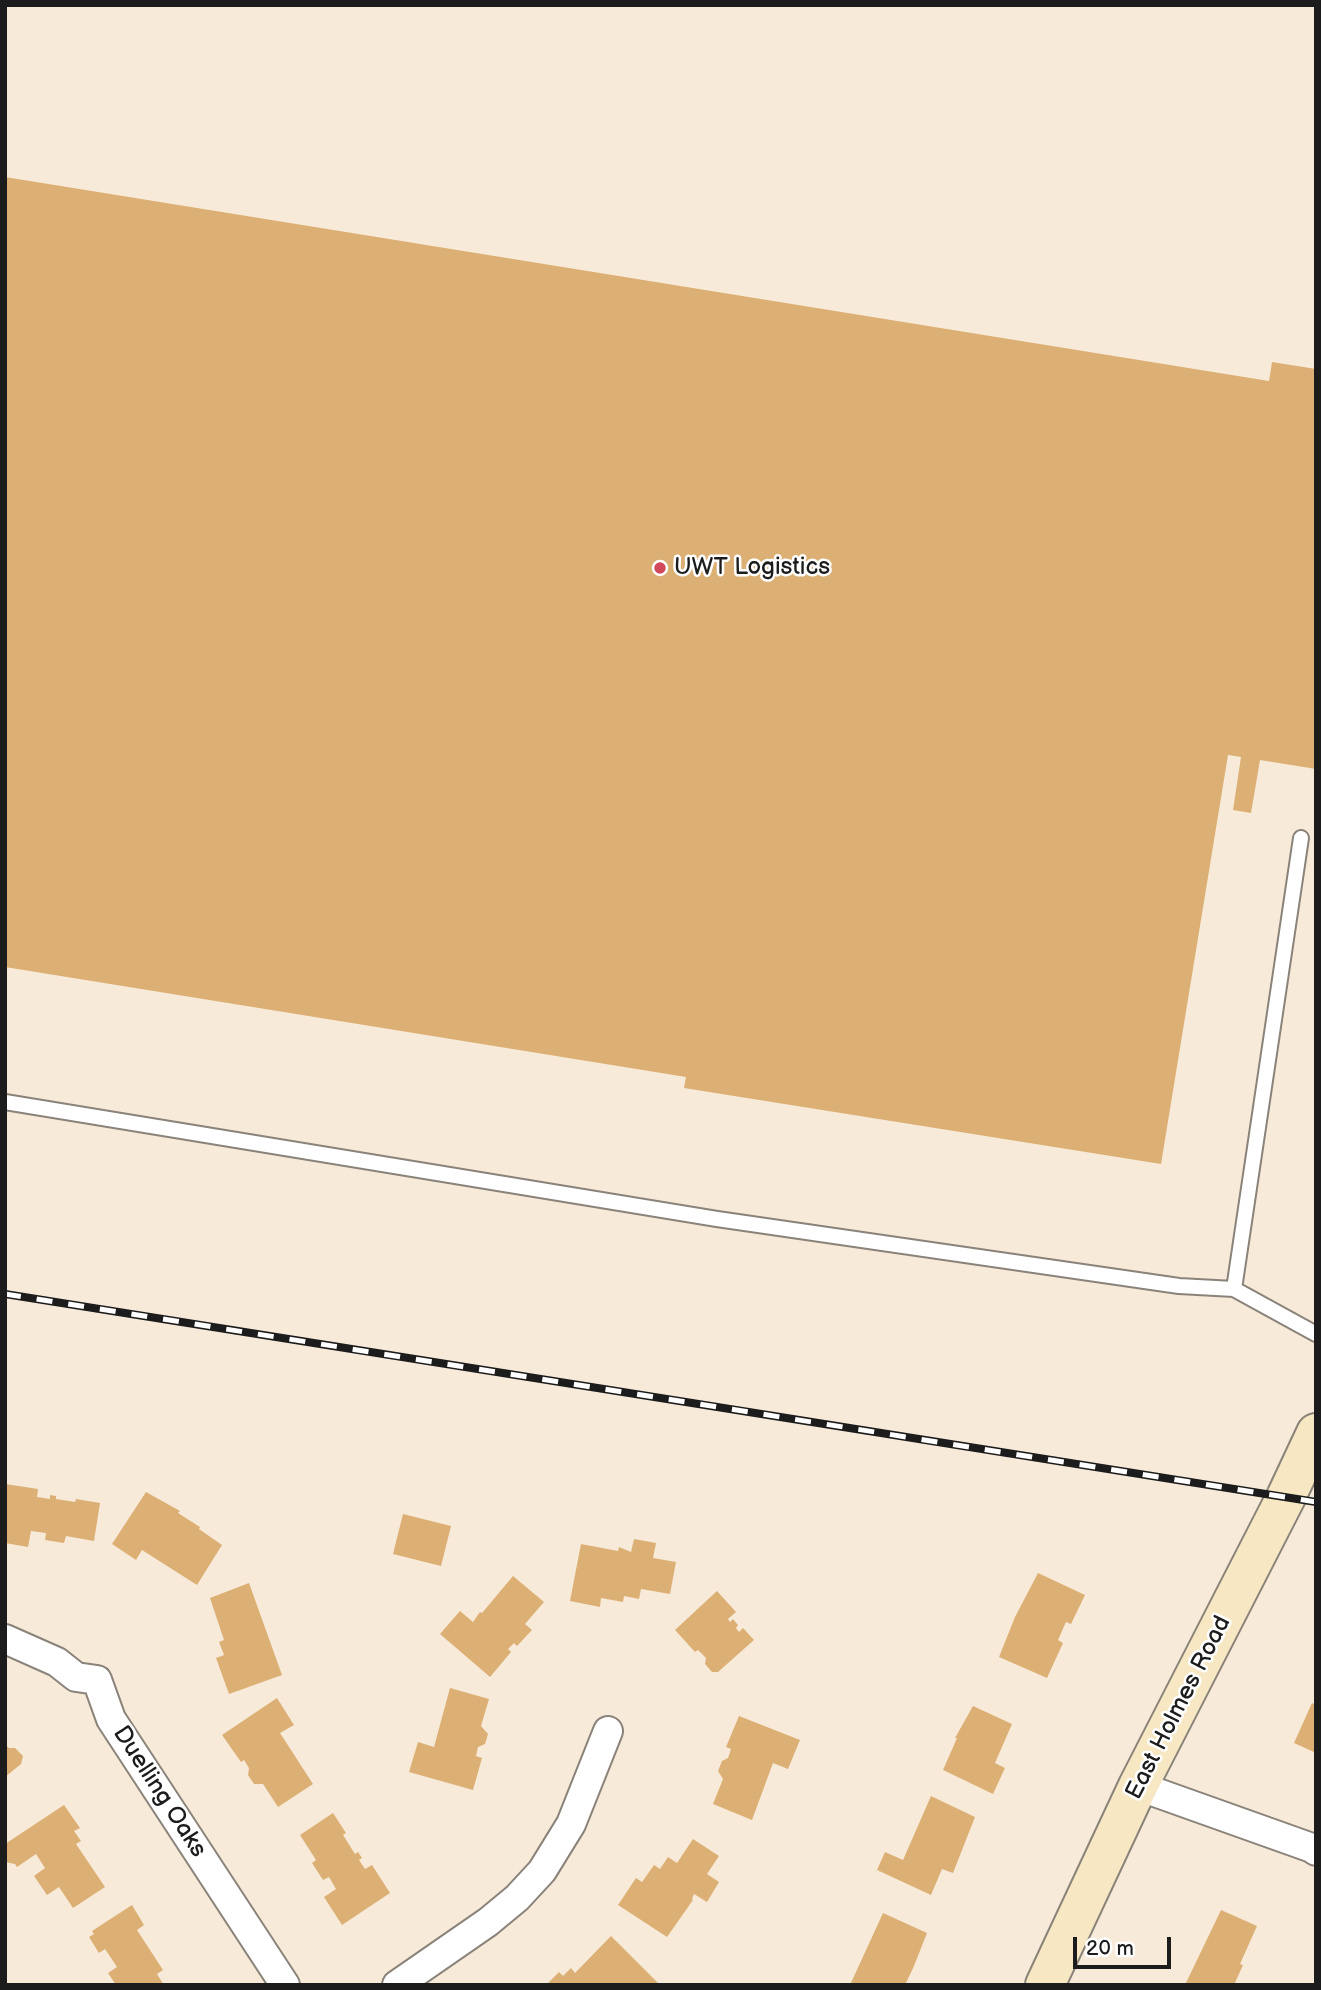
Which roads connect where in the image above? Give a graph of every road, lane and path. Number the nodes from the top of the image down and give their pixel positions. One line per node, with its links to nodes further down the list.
1 (1301, 838): 3 (lane)
2 (5, 1102): 3 (lane)
3 (1234, 1290): 4 (lane)
4 (1316, 1334)
5 (1316, 1433): 8 (main road, East Holmes Road)
6 (5, 1639): 10 (street, Duelling Oaks)
7 (608, 1731): 11 (street)
8 (1139, 1786): 9 (street); 12 (main road, East Holmes Road)
9 (1316, 1852)
10 (285, 1985)
11 (397, 1985)
12 (1045, 1985)

